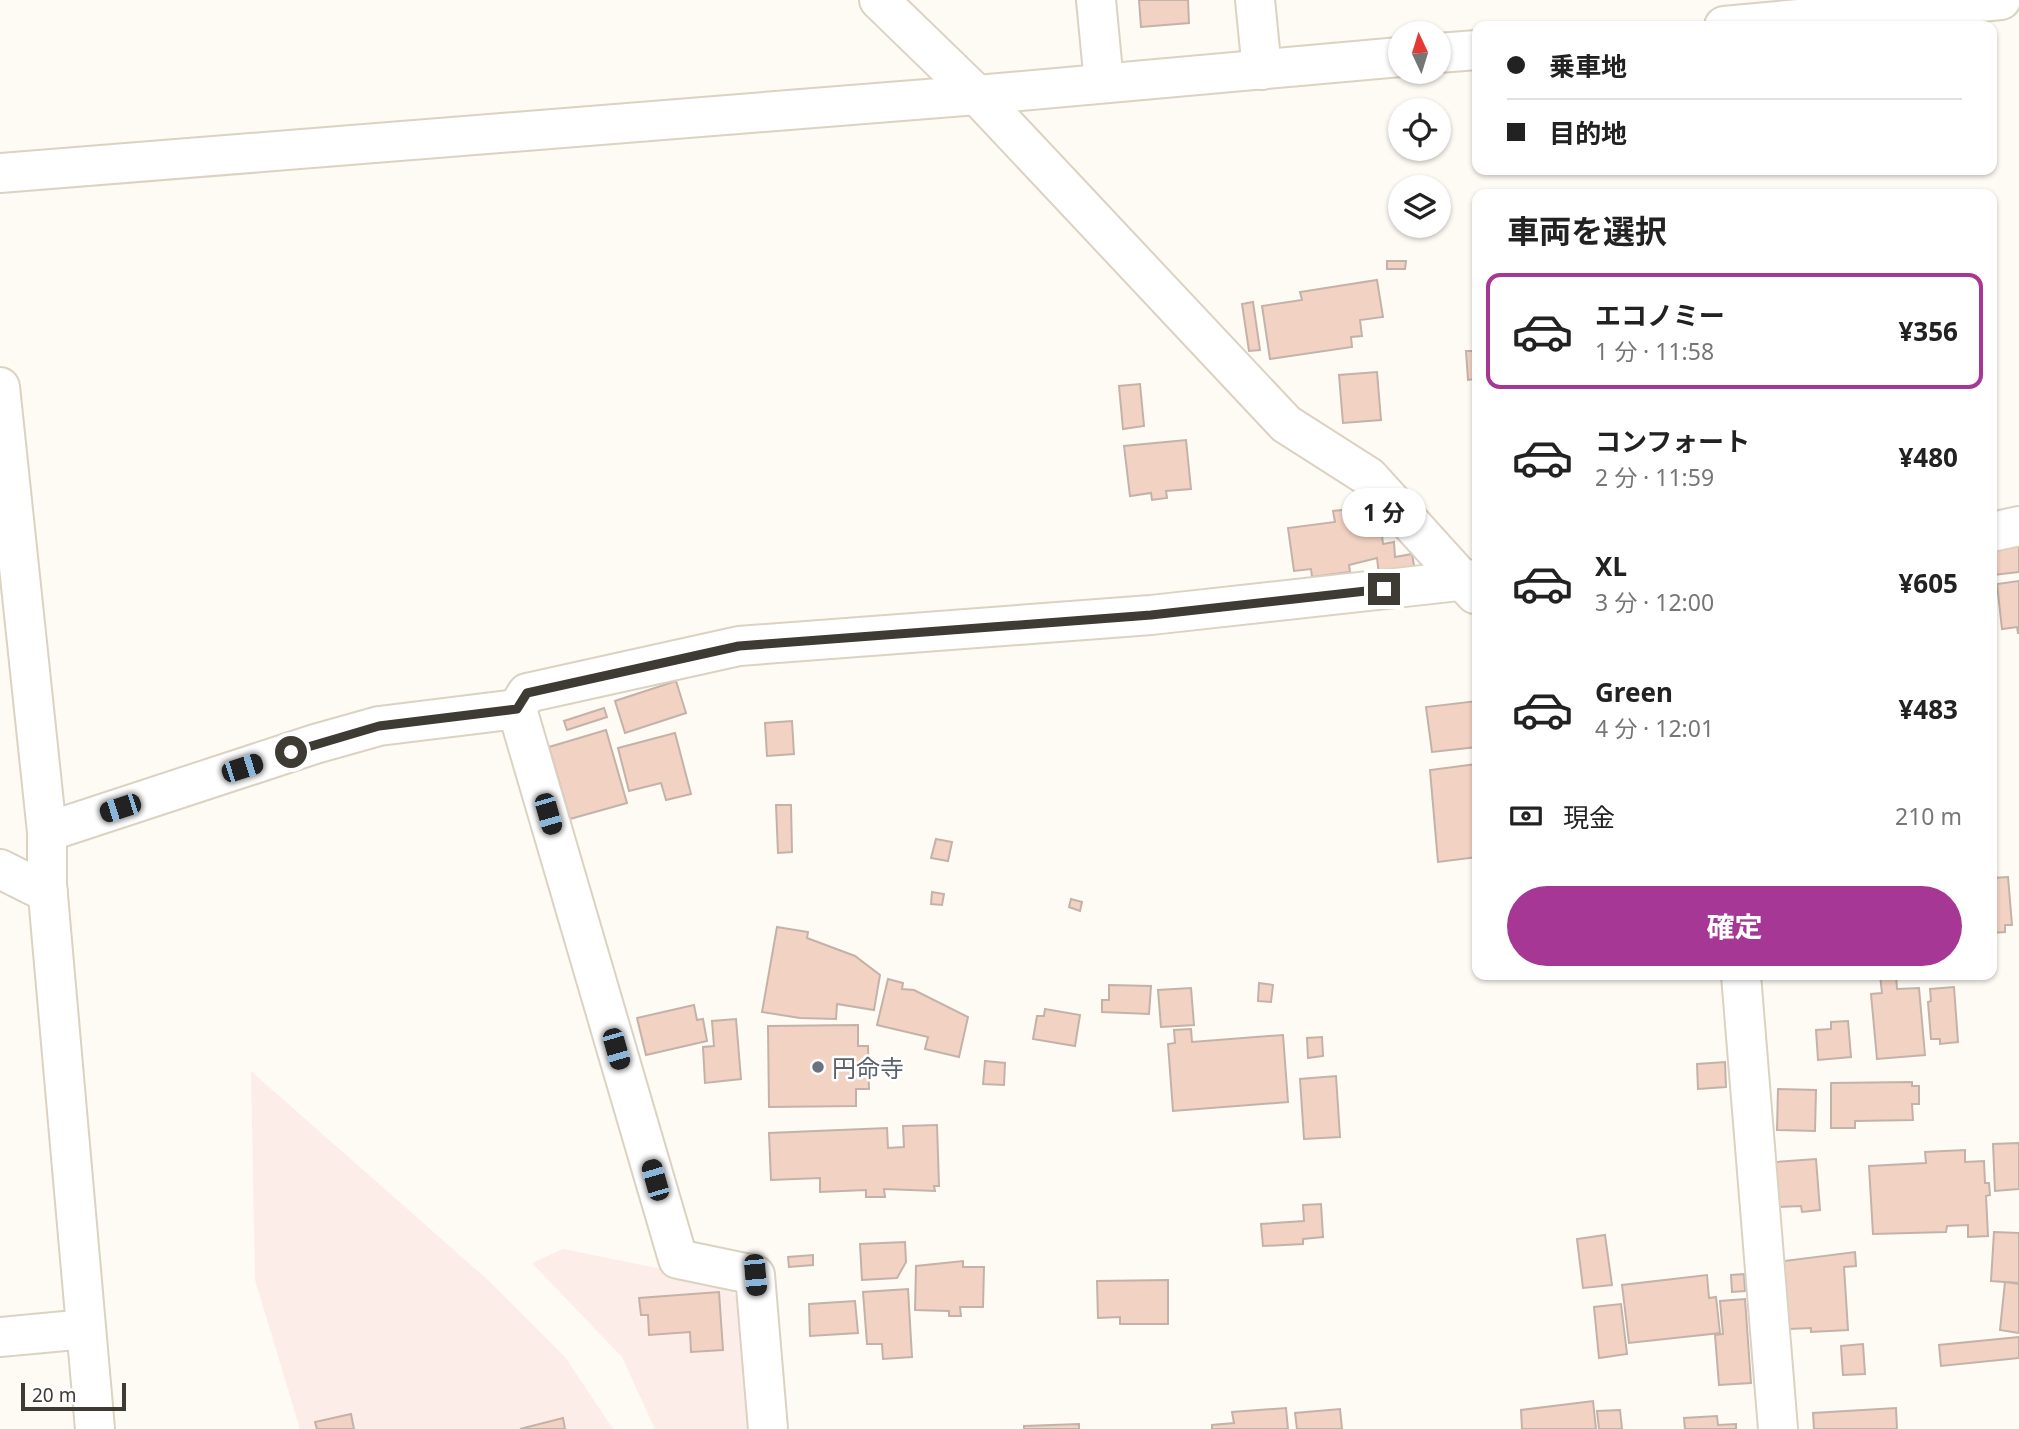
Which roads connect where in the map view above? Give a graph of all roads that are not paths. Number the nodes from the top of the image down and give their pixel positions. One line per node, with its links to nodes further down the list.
1 (878, 0): 11 (street)
2 (1096, 0): 10 (street)
3 (1255, 0): 9 (street)
4 (2001, 0): 5 (street)
5 (1777, 21)
6 (1472, 50): 7 (street)
7 (1451, 52)
8 (1388, 58): 9 (street)
9 (1262, 70): 10 (street)
10 (1104, 83): 11 (street)
11 (977, 95): 12 (street); 16 (street)
12 (0, 173)
13 (0, 387): 18 (street)
14 (2019, 526): 15 (street)
15 (1997, 531)
16 (1472, 585): 17 (street)
17 (517, 709): 18 (street); 25 (street)
18 (47, 839): 20 (street)
19 (0, 869): 20 (street)
20 (47, 888): 22 (street)
21 (1741, 980): 26 (street)
22 (86, 1329): 23 (street); 24 (street)
23 (0, 1337)
24 (95, 1429)
25 (768, 1429)
26 (1778, 1429)

